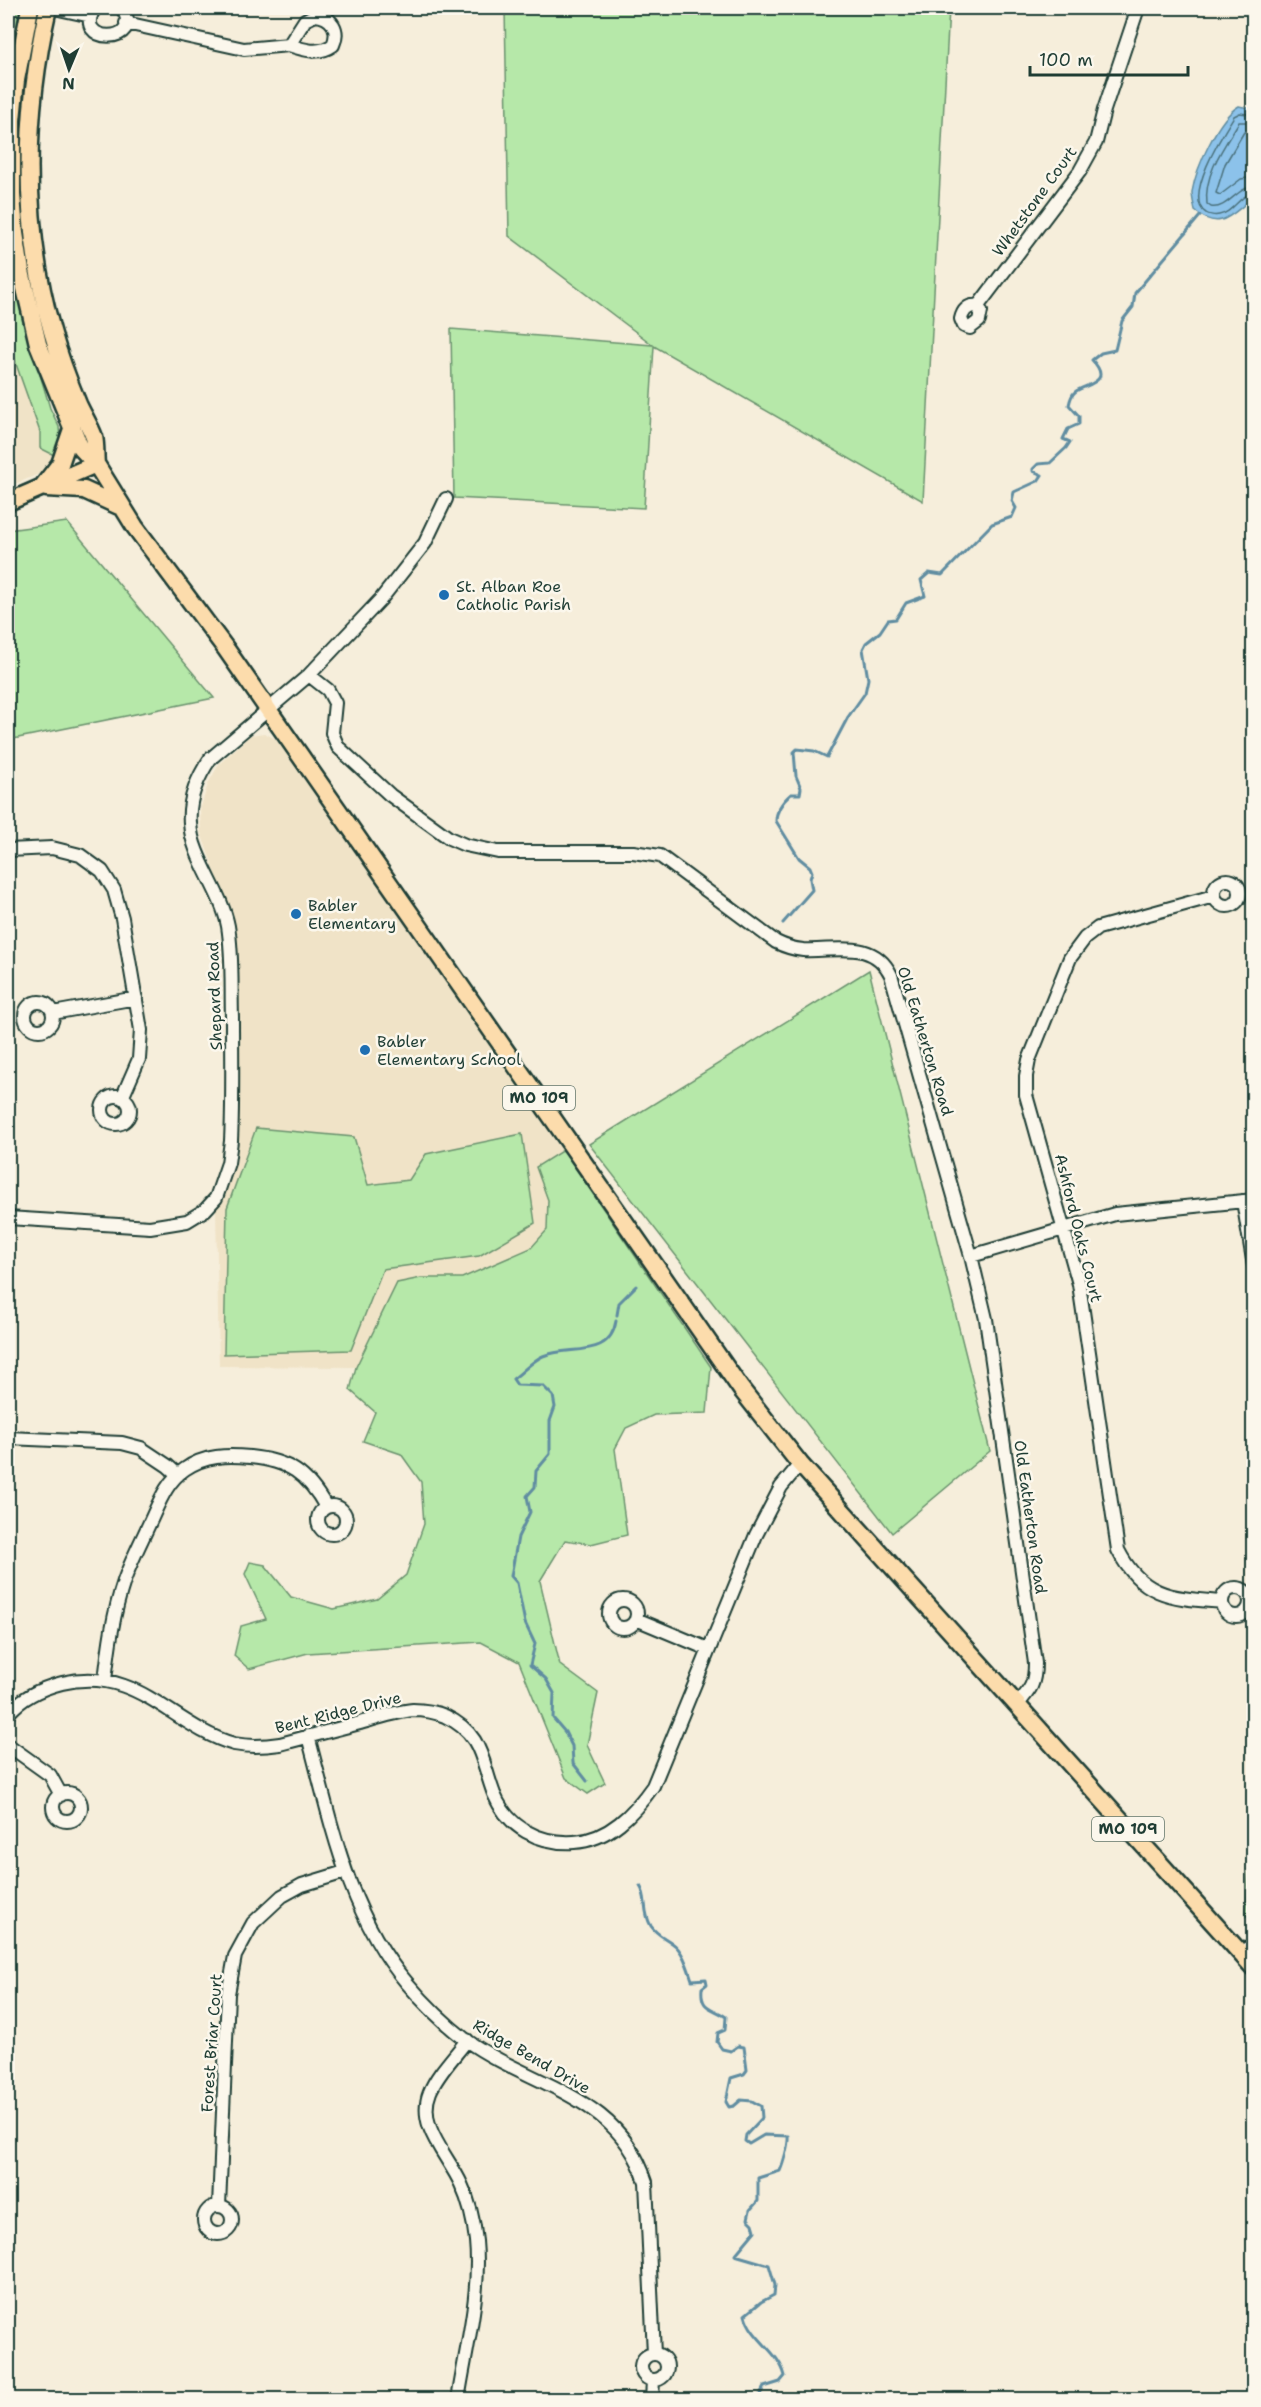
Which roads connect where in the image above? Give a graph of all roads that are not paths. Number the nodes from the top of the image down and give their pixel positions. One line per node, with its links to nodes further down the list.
1 (30, 8): 10 (main road, MO 109)
2 (48, 8): 11 (main road, MO 109)
3 (54, 8): 6 (street)
4 (122, 8): 7 (street)
5 (1138, 8): 9 (street, Whetstone Court)
6 (93, 12): 7 (street)
7 (126, 24): 8 (street)
8 (289, 45)
9 (978, 306)
10 (72, 429): 11 (main road, MO 109); 12 (main road)
11 (96, 464): 12 (main road); 15 (main road, MO 109)
12 (42, 487): 14 (main road); 15 (main road)
13 (446, 499): 16 (street, Shepard Road)
14 (8, 502)
15 (121, 507): 17 (main road, MO 109)
16 (309, 675): 17 (street, Shepard Road); 26 (street, Old Eatherton Road)
17 (268, 711): 24 (street, Shepard Road); 29 (main road, MO 109)
18 (8, 850): 20 (street)
19 (1214, 897): 25 (street, Ashford Oaks Court)
20 (136, 998): 21 (street); 22 (street)
21 (53, 1013)
22 (122, 1098)
23 (1248, 1200): 25 (street); 27 (street)
24 (8, 1218)
25 (1065, 1227): 26 (street); 32 (street, Ashford Oaks Court)
26 (971, 1256): 36 (street, Old Eatherton Road)
27 (1254, 1266)
28 (8, 1438): 30 (street)
29 (800, 1464): 34 (street, Bent Ridge Drive); 36 (main road, MO 109)
30 (178, 1475): 31 (street); 35 (street)
31 (326, 1507)
32 (1222, 1602)
33 (636, 1618): 34 (street)
34 (708, 1649): 38 (street, Bent Ridge Drive)
35 (105, 1680): 37 (street, Bent Ridge Drive); 38 (street, Bent Ridge Drive)
36 (1017, 1705): 42 (main road, MO 109)
37 (8, 1714)
38 (308, 1736): 41 (street, Ridge Bend Drive)
39 (8, 1745): 40 (street)
40 (61, 1795)
41 (345, 1872): 44 (street, Ridge Bend Drive); 45 (street, Forest Briar Court)
42 (1247, 1949): 43 (main road, MO 109)
43 (1254, 1968)
44 (466, 2040): 46 (street, Ridge Bend Drive); 48 (street)
45 (219, 2206)
46 (654, 2354): 47 (street, Ridge Bend Drive); 47 (street, Ridge Bend Drive)
47 (653, 2380): 49 (street, Ridge Bend Drive)
48 (458, 2400)
49 (652, 2400)

